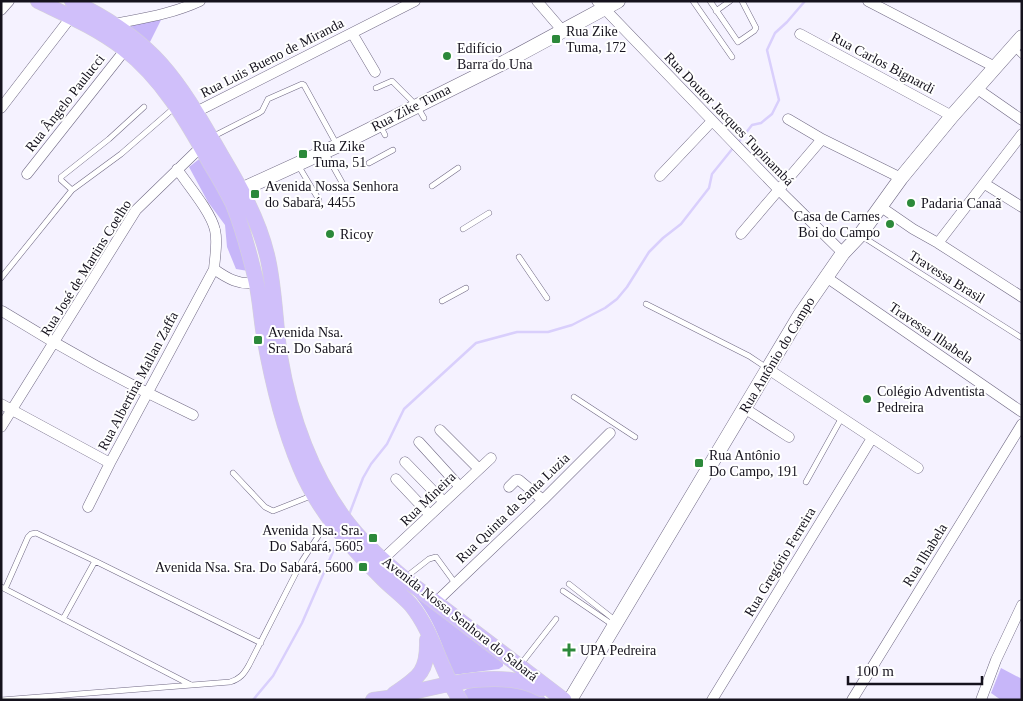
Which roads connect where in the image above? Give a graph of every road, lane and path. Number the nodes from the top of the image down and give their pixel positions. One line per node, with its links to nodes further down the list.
1 (8, 1): 14 (street)
2 (38, 1): 16 (main road, Avenida Nossa Senhora do Sabará)
3 (72, 1): 17 (main road, Avenida Nossa Senhora do Sabará)
4 (200, 1): 17 (street)
5 (415, 1): 19 (street, Rua Luis Bueno de Miranda)
6 (538, 1): 18 (street)
7 (618, 1): 13 (street, Rua Zike Tuma)
8 (693, 1): 23 (lane)
9 (710, 1): 15 (lane)
10 (730, 1): 15 (lane)
11 (742, 1): 15 (lane)
12 (868, 1): 24 (street)
13 (600, 5): 18 (street, Rua Zike Tuma); 36 (street, Rua Doutor Jacques Tupinambá)
14 (1, 10)
15 (716, 11)
16 (71, 17): 22 (main road, Avenida Nossa Senhora do Sabará); 30 (street)
17 (114, 24): 31 (main road, Avenida Nossa Senhora do Sabará)
18 (562, 30): 32 (street, Rua Zike Tuma)
19 (352, 33): 25 (street); 31 (street, Rua Luis Bueno de Miranda)
20 (800, 34): 33 (street, Rua Carlos Bignardi)
21 (1019, 46): 24 (street, Rua Antônio do Campo)
22 (125, 50): 28 (main road, Avenida Nossa Senhora do Sabará); 46 (street, Rua Ângelo Paulucci)
23 (732, 58)
24 (995, 67): 27 (street, Rua Antônio do Campo)
25 (375, 72)
26 (376, 88): 32 (lane)
27 (976, 88): 33 (street, Rua Antônio do Campo); 35 (street)
28 (176, 106): 39 (main road, Avenida Nossa Senhora do Sabará); 52 (lane)
29 (144, 107): 52 (lane)
30 (1, 108)
31 (196, 112): 39 (main road, Avenida Nossa Senhora do Sabará)
32 (420, 112): 40 (street, Rua Zike Tuma)
33 (952, 116): 48 (street, Rua Antônio do Campo)
34 (788, 118): 38 (street)
35 (1022, 120)
36 (712, 121): 47 (street); 53 (street, Rua Doutor Jacques Tupinambá)
37 (1022, 134): 49 (street)
38 (822, 138): 48 (street); 53 (street)
39 (206, 142): 40 (lane); 45 (street, Rua José de Martins Coelho); 54 (main road, Avenida Nossa Senhora do Sabará)
40 (331, 149): 43 (street, Rua Zike Tuma); 50 (lane)
41 (393, 150): 42 (lane)
42 (369, 163)
43 (298, 164): 54 (street, Rua Zike Tuma); 55 (lane)
44 (458, 168): 51 (lane)
45 (177, 170): 65 (street); 76 (street, Rua José de Martins Coelho)
46 (27, 174)
47 (660, 176)
48 (901, 178): 56 (street, Rua Antônio do Campo)
49 (985, 184): 57 (street); 62 (street)
50 (344, 186)
51 (432, 186)
52 (72, 190): 67 (lane)
53 (779, 190): 60 (street); 63 (street, Rua Doutor Jacques Tupinambá)
54 (235, 193): 68 (main road, Avenida Nossa Senhora do Sabará); 110 (main road, Avenida Nossa Senhora do Sabará)
55 (319, 200)
56 (881, 207): 61 (street, Rua Antônio do Campo); 62 (street)
57 (1022, 208)
58 (489, 213): 59 (lane)
59 (463, 229)
60 (741, 234)
61 (860, 235): 63 (street, Rua Antônio do Campo); 75 (lane, Travessa Brasil)
62 (938, 243): 70 (street)
63 (843, 253): 66 (street, Rua Antônio do Campo)
64 (519, 257): 71 (lane)
65 (214, 269): 68 (street); 78 (street, Rua Albertina Mallan Zaffa)
66 (826, 277): 77 (street, Rua Antônio do Campo); 83 (street, Travessa Ilhabela)
67 (1, 278)
68 (256, 283): 104 (main road, Avenida Nossa Senhora do Sabará)
69 (466, 288): 72 (lane)
70 (1022, 297)
71 (547, 298)
72 (442, 301)
73 (646, 304): 77 (lane)
74 (2, 311): 76 (street)
75 (1022, 338)
76 (54, 344): 78 (street); 82 (street, Rua José de Martins Coelho)
77 (768, 369): 81 (street, Rua Antônio do Campo); 85 (street)
78 (148, 394): 84 (street); 96 (street, Rua Albertina Mallan Zaffa)
79 (574, 397): 88 (lane)
80 (1, 404): 82 (street)
81 (744, 408): 91 (street); 121 (street, Rua Antônio do Campo)
82 (12, 410): 87 (street, Rua José de Martins Coelho); 96 (street)
83 (1022, 412)
84 (193, 415)
85 (841, 419): 92 (street); 101 (lane)
86 (1022, 424): 135 (street, Rua Ilhabela)
87 (1, 427)
88 (613, 429): 90 (lane); 105 (street, Rua Quinta da Santa Luzia)
89 (440, 430): 98 (street)
90 (635, 437)
91 (790, 437)
92 (872, 438): 97 (street); 134 (street, Rua Gregório Ferreira)
93 (419, 442): 102 (street)
94 (491, 458): 98 (street, Rua Mineira)
95 (405, 462): 106 (street)
96 (110, 463): 107 (street, Rua Albertina Mallan Zaffa)
97 (918, 468)
98 (478, 469): 102 (street, Rua Mineira)
99 (233, 473): 104 (lane)
100 (396, 479): 108 (street)
101 (806, 482)
102 (460, 487): 106 (street, Rua Mineira)
103 (509, 487): 105 (street)
104 (314, 495): 109 (main road, Avenida Nossa Senhora do Sabará)
105 (543, 500): 113 (street, Rua Quinta da Santa Luzia)
106 (444, 502): 108 (street, Rua Mineira)
107 (88, 507)
108 (430, 516): 110 (street, Rua Mineira)
109 (330, 518): 122 (main road, Avenida Nossa Senhora do Sabará); 123 (lane)
110 (382, 560): 112 (main road, Avenida Nossa Senhora do Sabará)
111 (95, 561): 115 (lane); 119 (lane); 123 (lane)
112 (404, 579): 113 (lane); 117 (main road, Avenida Nossa Senhora do Sabará)
113 (455, 583): 117 (street, Rua Quinta da Santa Luzia)
114 (569, 584): 121 (lane)
115 (3, 588): 119 (lane)
116 (563, 591): 121 (lane)
117 (436, 602): 124 (main road, Avenida Nossa Senhora do Sabará)
118 (1022, 605): 127 (street)
119 (63, 619): 125 (lane)
120 (556, 619): 124 (lane)
121 (615, 623): 133 (street, Rua Antônio do Campo)
122 (426, 631): 126 (main road, Avenida Nossa Senhora do Sabará); 128 (main road)
123 (261, 643): 125 (lane)
124 (519, 666): 132 (main road, Avenida Nossa Senhora do Sabará)
125 (191, 685): 129 (lane)
126 (450, 685): 128 (main road); 131 (main road, Avenida Nossa Senhora do Sabará); 132 (main road)
127 (982, 697): 136 (street)
128 (388, 698): 130 (main road)
129 (1, 700)
130 (373, 700)
131 (460, 700)
132 (564, 700)
133 (570, 700)
134 (712, 700)
135 (852, 700)
136 (993, 700)

